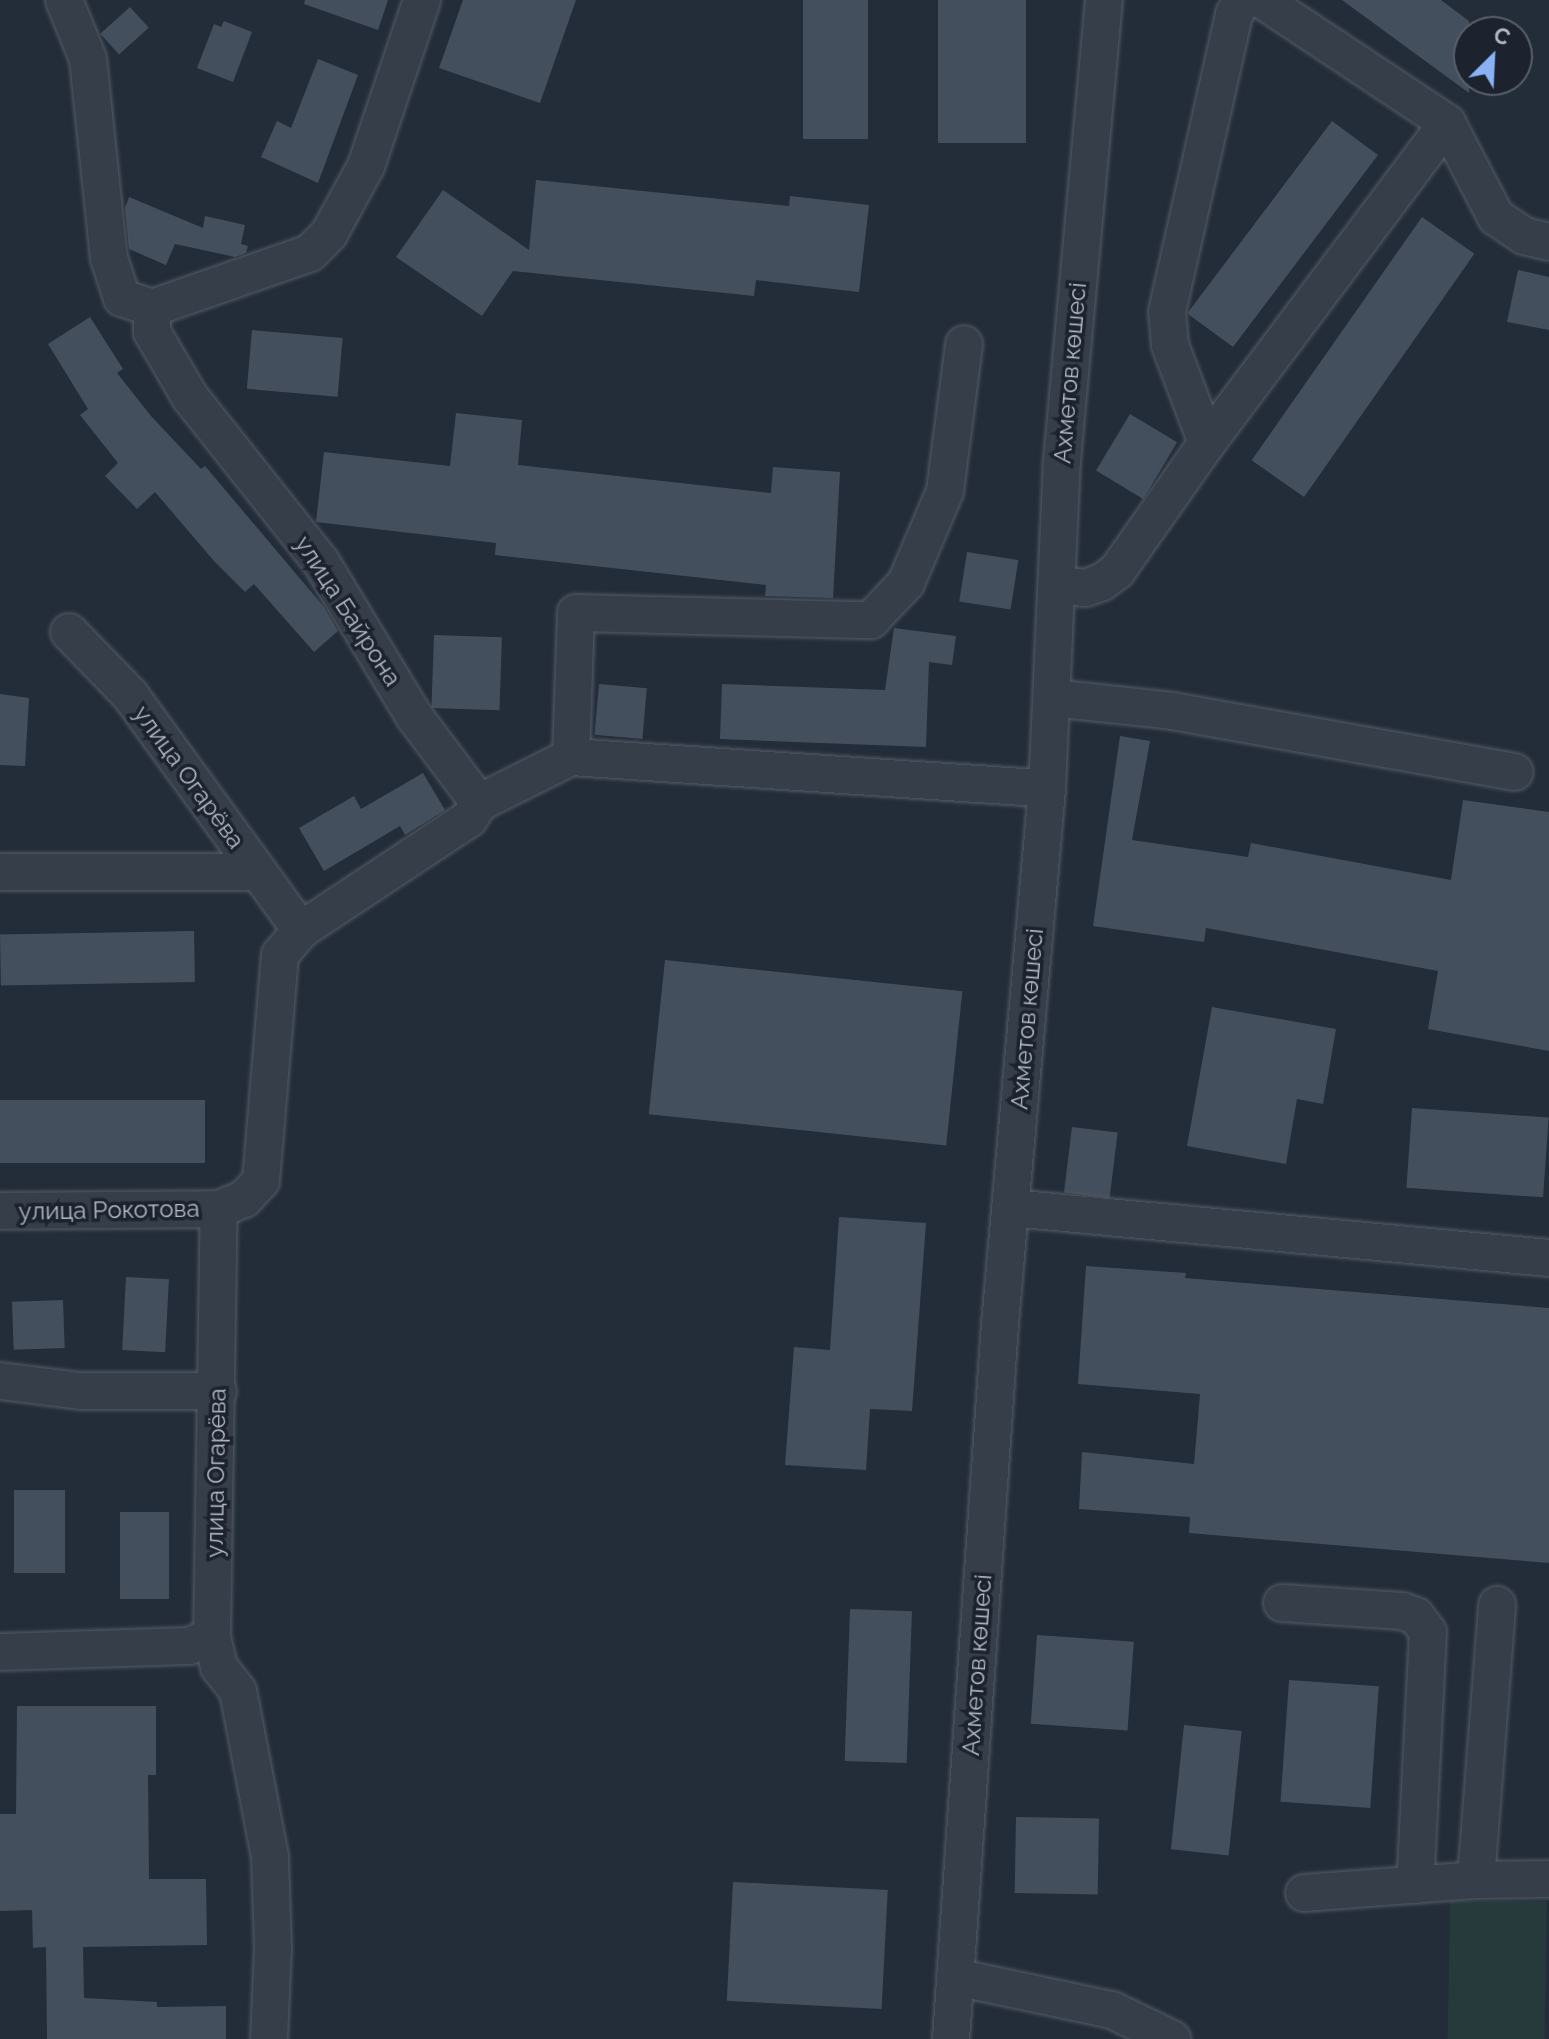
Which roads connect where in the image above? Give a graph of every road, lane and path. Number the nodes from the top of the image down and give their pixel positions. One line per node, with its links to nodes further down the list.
1 (64, 0): 8 (street)
2 (422, 0): 8 (street)
3 (1104, 0): 11 (street, Ахметов көшесі)
4 (1243, 0): 10 (street)
5 (1262, 0): 6 (street)
6 (1447, 123): 7 (street); 10 (street)
7 (1549, 242)
8 (152, 308): 17 (street, улица Байрона)
9 (964, 344): 14 (street)
10 (1207, 443): 11 (street)
11 (1057, 585): 13 (street, Ахметов көшесі)
12 (69, 632): 19 (street, улица Огарёва)
13 (1053, 698): 15 (street); 16 (street, Ахметов көшесі)
14 (571, 757): 16 (street); 17 (street)
15 (1515, 772)
16 (1047, 789): 21 (street, Ахметов көшесі)
17 (479, 803): 20 (street)
18 (0, 872): 19 (street)
19 (257, 872): 20 (street, улица Огарёва)
20 (301, 930): 22 (street)
21 (1011, 1208): 24 (street); 35 (street, Ахметов көшесі)
22 (219, 1209): 23 (street, улица Рокотова); 26 (street, улица Огарёва)
23 (0, 1211)
24 (1549, 1258)
25 (0, 1381): 26 (street)
26 (218, 1391): 29 (street, улица Огарёва)
27 (1282, 1603): 33 (street)
28 (1497, 1605): 32 (street)
29 (212, 1636): 30 (street); 36 (street, улица Огарёва)
30 (0, 1652)
31 (1549, 1879): 32 (street)
32 (1476, 1880): 33 (street)
33 (1415, 1885): 34 (street)
34 (1304, 1893)
35 (955, 1977): 37 (street, Ахметов көшесі); 38 (street)
36 (269, 2039)
37 (951, 2039)
38 (1172, 2039)

